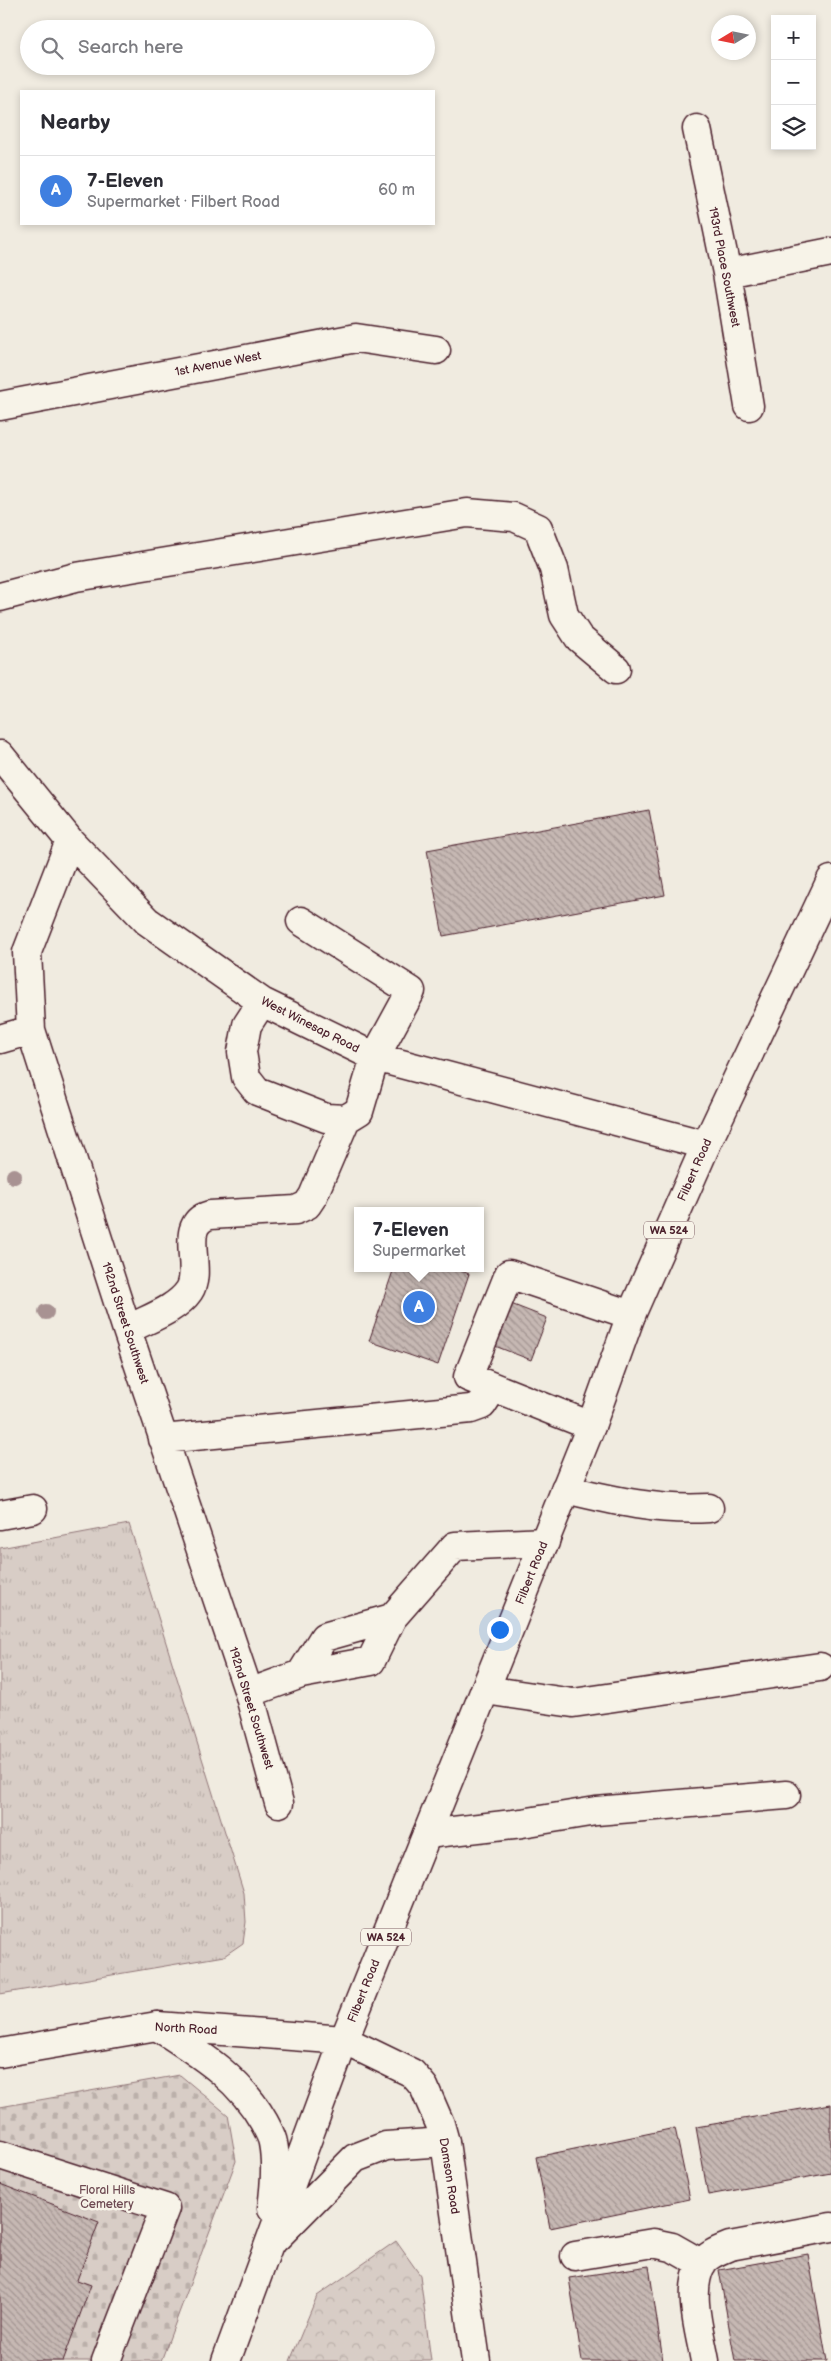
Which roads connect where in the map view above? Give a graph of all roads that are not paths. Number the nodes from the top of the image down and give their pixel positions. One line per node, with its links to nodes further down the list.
1 (697, 128): 3 (street, 193rd Place Southwest)
2 (831, 252): 3 (street)
3 (727, 273): 6 (street, 193rd Place Southwest)
4 (436, 350): 5 (street, 1st Avenue West)
5 (0, 406)
6 (748, 406)
7 (0, 597): 8 (street)
8 (616, 669)
9 (0, 755): 10 (street, West Winesap Road)
10 (70, 841): 13 (street, West Winesap Road); 14 (street, 192nd Street Southwest)
11 (831, 880): 18 (street, Filbert Road / WA 524)
12 (301, 920): 16 (street)
13 (262, 1002): 16 (street, West Winesap Road); 17 (street)
14 (32, 1030): 15 (street); 20 (street, 192nd Street Southwest)
15 (0, 1039)
16 (375, 1057): 17 (street); 18 (street, West Winesap Road)
17 (346, 1119): 20 (street)
18 (706, 1145): 19 (street, Filbert Road / WA 524)
19 (631, 1315): 21 (street); 22 (street, Filbert Road / WA 524)
20 (126, 1330): 23 (street, 192nd Street Southwest)
21 (493, 1388): 22 (street); 23 (street)
22 (591, 1426): 24 (street, Filbert Road / WA 524)
23 (163, 1439): 33 (street, 192nd Street Southwest)
24 (565, 1489): 25 (street); 28 (street, Filbert Road / WA 524)
25 (709, 1508)
26 (33, 1509): 27 (street)
27 (0, 1515)
28 (544, 1542): 29 (street); 32 (street, Filbert Road / WA 524)
29 (392, 1618): 31 (street); 31 (street)
30 (820, 1667): 32 (street)
31 (301, 1674): 33 (street)
32 (485, 1690): 36 (street, Filbert Road / WA 524)
33 (249, 1693): 35 (street, 192nd Street Southwest)
34 (786, 1795): 36 (street)
35 (279, 1803)
36 (427, 1834): 38 (street, Filbert Road / WA 524)
37 (157, 2026): 38 (street, North Road); 39 (street, North Road); 43 (street)
38 (344, 2040): 40 (street, Damson Road); 43 (street, Filbert Road / WA 524)
39 (0, 2053)
40 (445, 2142): 43 (street); 48 (street, Damson Road)
41 (0, 2155): 46 (street)
42 (831, 2226): 45 (street)
43 (268, 2246): 47 (street, Filbert Road / WA 524)
44 (575, 2256): 45 (street)
45 (702, 2264): 49 (street)
46 (106, 2361)
47 (226, 2361)
48 (476, 2361)
49 (705, 2361)

